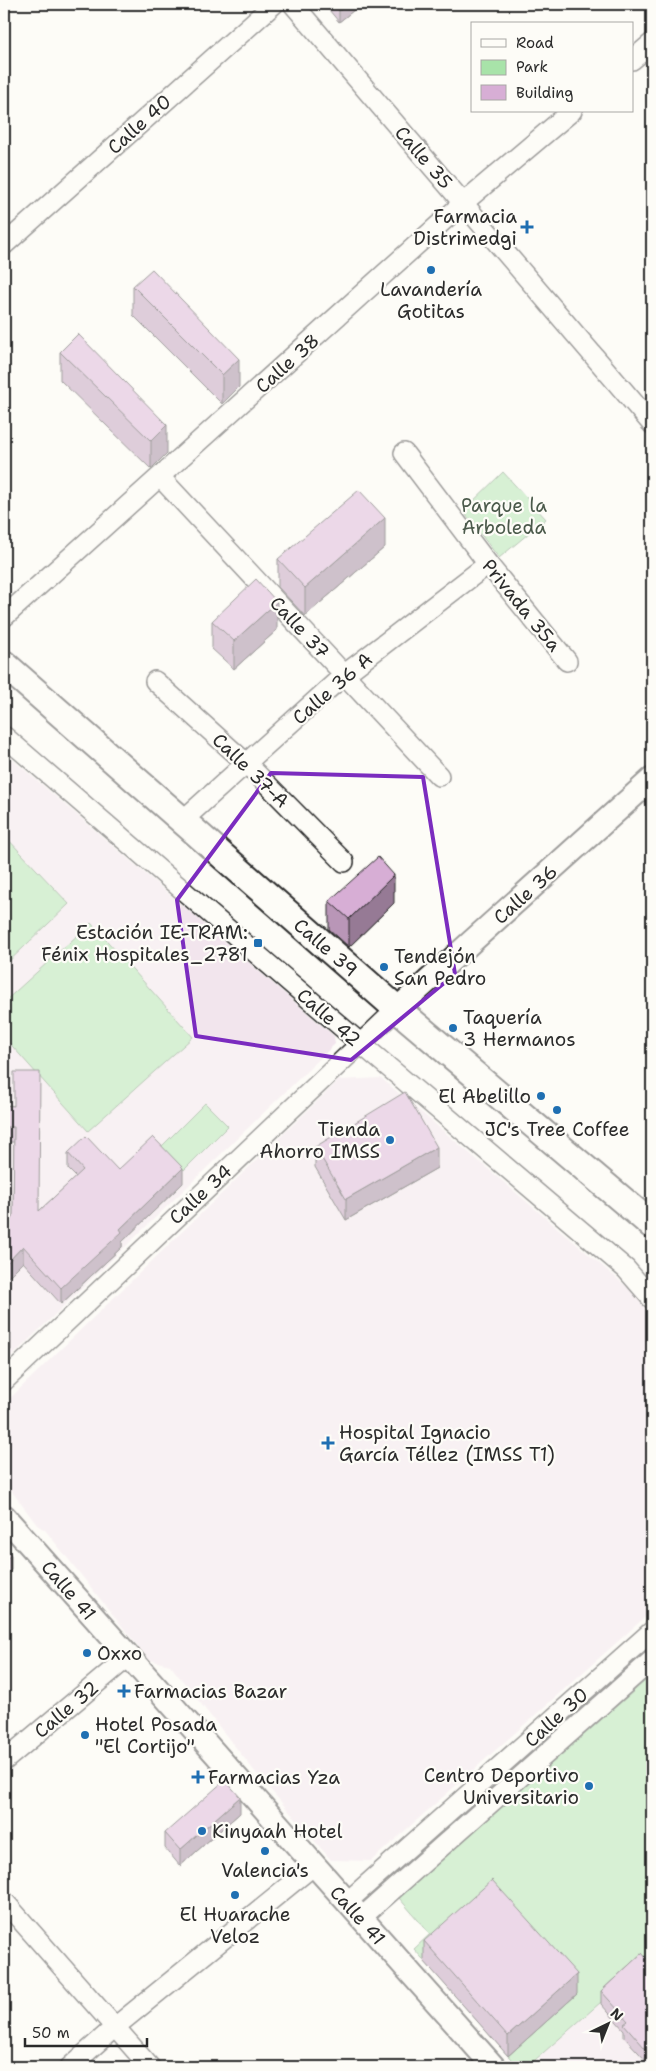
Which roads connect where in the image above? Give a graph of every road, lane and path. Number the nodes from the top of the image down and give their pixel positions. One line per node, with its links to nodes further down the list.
1 (274, 4): 7 (street, Calle 40)
2 (292, 4): 6 (street, Calle 35)
3 (652, 43): 4 (street)
4 (634, 58)
5 (571, 112): 6 (street, Calle 38)
6 (463, 204): 8 (street, Calle 35); 10 (street, Calle 38)
7 (4, 245)
8 (648, 412)
9 (404, 453): 11 (street, Privada 35a)
10 (161, 478): 12 (street, Calle 38); 15 (street, Calle 37)
11 (488, 564): 13 (street, Privada 35a); 15 (street, Calle 36 A)
12 (4, 617)
13 (567, 661)
14 (4, 664): 21 (main road, Calle 39)
15 (345, 674): 18 (street, Calle 36 A); 19 (street, Calle 37)
16 (155, 681): 18 (street, Calle 37-A)
17 (4, 736): 24 (street, Calle 42)
18 (246, 764): 21 (street, Calle 36 A); 22 (street, Calle 37-A)
19 (439, 776)
20 (652, 779): 23 (street, Calle 36)
21 (182, 821): 23 (main road, Calle 39)
22 (344, 862)
23 (397, 1008): 24 (street, Calle 34); 25 (main road, Calle 39)
24 (360, 1043): 26 (street, Calle 42); 27 (street, Calle 34)
25 (648, 1215)
26 (650, 1294)
27 (4, 1382)
28 (4, 1516): 30 (street, Calle 41)
29 (652, 1631): 35 (street, Calle 30)
30 (128, 1657): 32 (street, Calle 32); 33 (street, Calle 41)
31 (652, 1660): 35 (street, Calle 30)
32 (4, 1761)
33 (313, 1866): 35 (street, Calle 41); 36 (street)
34 (4, 1901): 36 (street)
35 (354, 1910): 37 (street, Calle 41)
36 (115, 2027): 38 (street); 39 (street)
37 (487, 2065)
38 (70, 2067)
39 (150, 2067)

